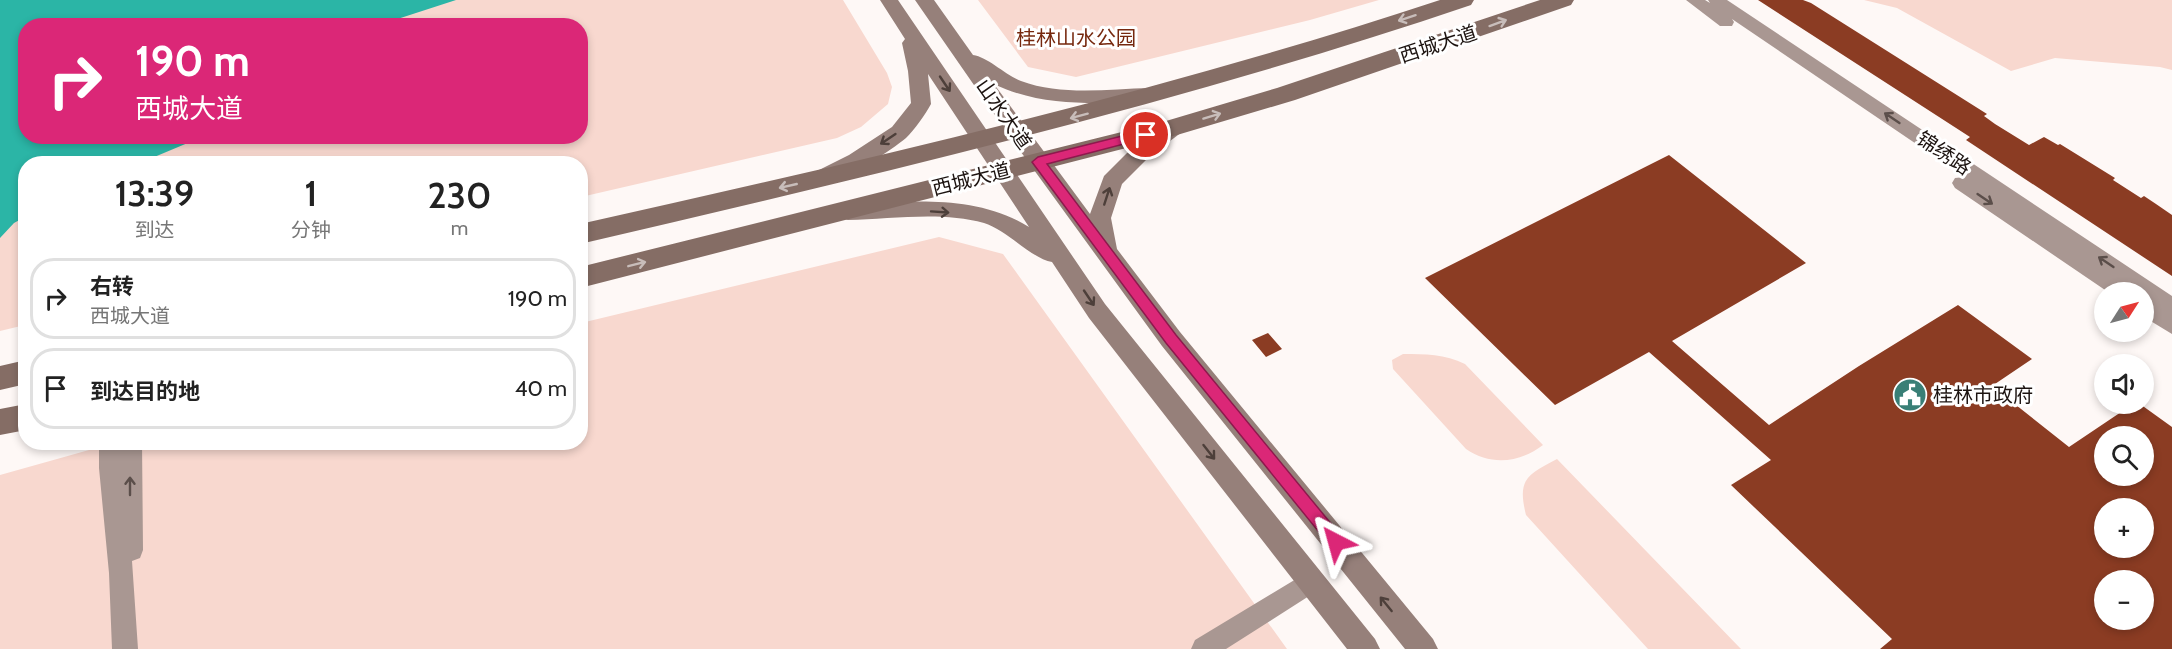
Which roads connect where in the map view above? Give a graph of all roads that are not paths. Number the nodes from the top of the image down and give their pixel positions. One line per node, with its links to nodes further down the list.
1 (889, 0): 7 (main road, 山水大道)
2 (924, 0): 8 (main road, 山水大道)
3 (1462, 0): 9 (highway, 西城大道, one-way to 9)
4 (1563, 0): 10 (highway, 西城大道, one-way to 4)
5 (1694, 0): 21 (street, 锦绣路, one-way to 21)
6 (1716, 0): 22 (street, 锦绣路, one-way to 6)
7 (910, 31): 12 (main road, 山水大道, one-way to 12); 15 (main road, one-way to 15)
8 (954, 42): 9 (main road); 11 (main road, 山水大道)
9 (1161, 94): 11 (highway, 西城大道, one-way to 11)
10 (1175, 127): 13 (highway, 西城大道); 18 (main road, one-way to 10)
11 (1017, 132): 12 (highway, 西城大道); 13 (main road, 山水大道)
12 (983, 141): 14 (main road, 山水大道); 15 (highway, 西城大道)
13 (1038, 162): 14 (highway, 西城大道); 18 (main road, 山水大道)
14 (1002, 170): 16 (highway, 西城大道); 19 (main road, 山水大道)
15 (819, 179): 17 (highway, 西城大道, one-way to 17)
16 (840, 212): 19 (main road, one-way to 19); 20 (highway, 西城大道, one-way to 16)
17 (588, 232)
18 (1107, 253): 36 (main road, 山水大道, one-way to 18)
19 (1069, 270): 31 (main road, 山水大道, one-way to 31)
20 (588, 276)
21 (2108, 282)
22 (2172, 307)
23 (2154, 314): 24 (street)
24 (2172, 326)
25 (18, 374): 26 (highway)
26 (0, 378)
27 (18, 419): 28 (highway)
28 (0, 422)
29 (110, 450): 32 (street)
30 (131, 450): 33 (street, one-way to 30)
31 (1311, 581): 34 (street); 35 (main road, 山水大道)
32 (124, 649)
33 (138, 649)
34 (1204, 649)
35 (1365, 649)
36 (1423, 649)

